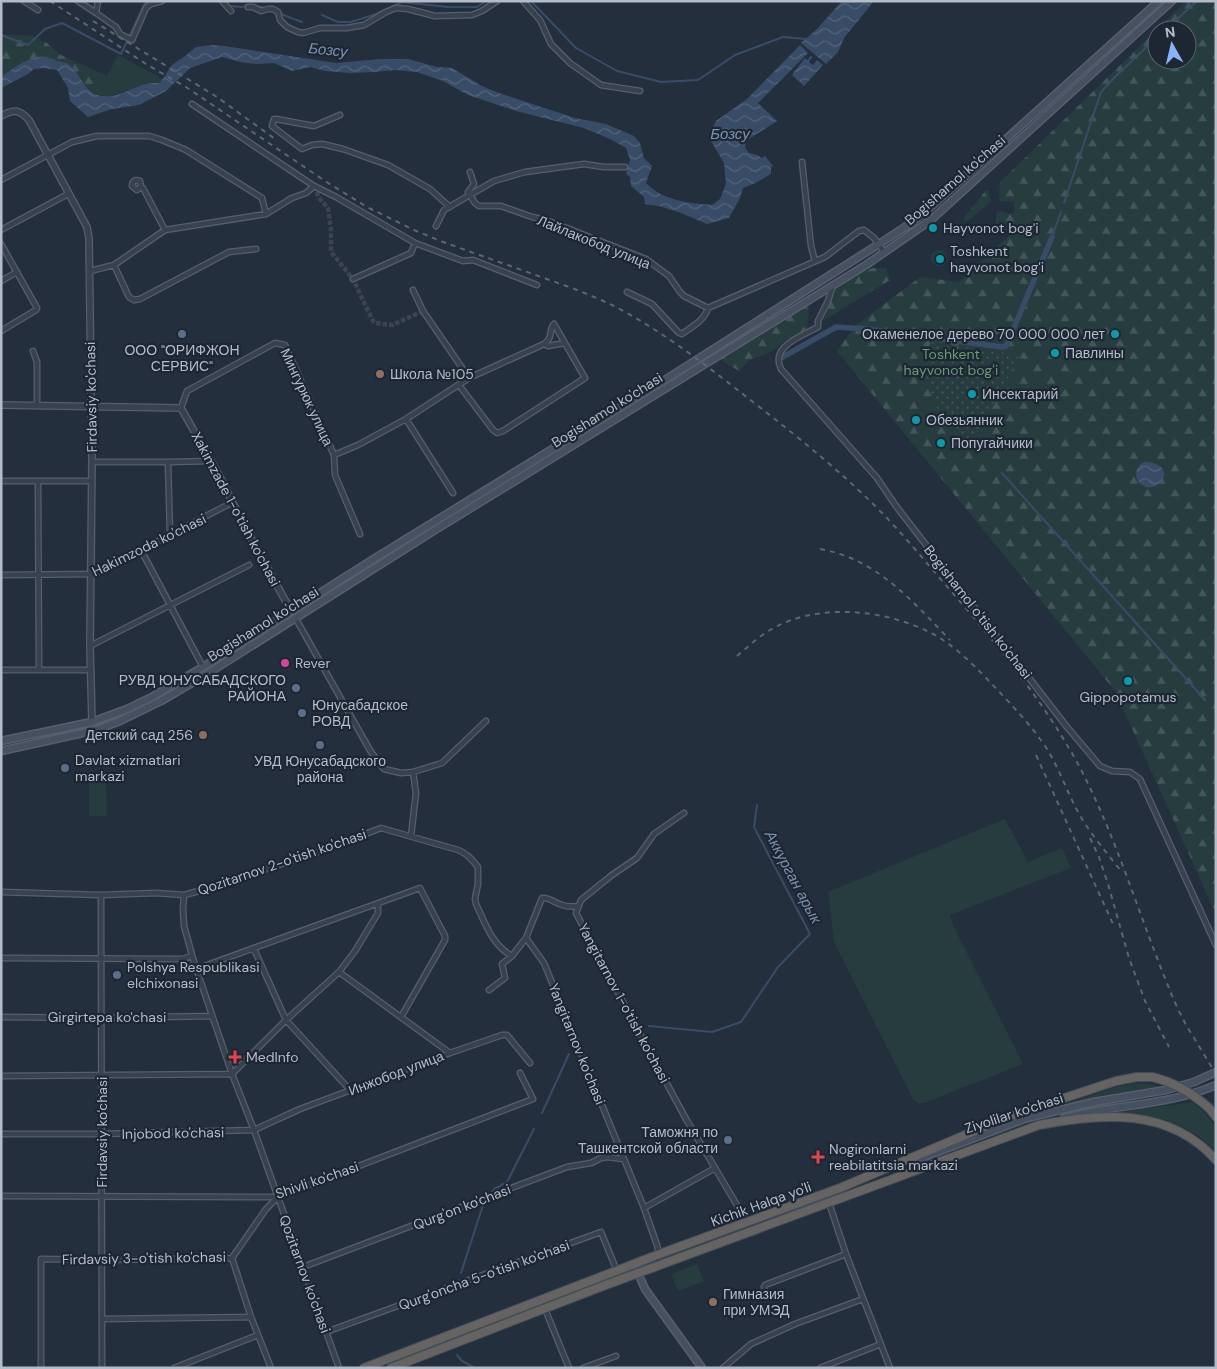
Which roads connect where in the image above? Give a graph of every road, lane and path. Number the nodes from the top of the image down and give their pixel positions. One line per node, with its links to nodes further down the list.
1 (24, 1): 11 (street)
2 (78, 1): 13 (street)
3 (98, 1): 13 (street)
4 (162, 1): 13 (street)
5 (222, 1): 12 (street)
6 (497, 1): 10 (street)
7 (523, 1): 16 (street)
8 (1159, 1): 14 (main road, Bogishamol ko'chasi)
9 (1172, 1): 15 (main road, Bogishamol ko'chasi)
10 (248, 7)
11 (38, 10)
12 (231, 11)
13 (96, 14)
14 (1119, 38): 15 (main road); 36 (main road, Bogishamol ko'chasi)
15 (1124, 44): 38 (main road, Bogishamol ko'chasi)
16 (640, 91)
17 (192, 104): 25 (street)
18 (1, 116): 20 (street, Firdavsiy ko'chasi)
19 (340, 116): 29 (street)
20 (48, 154): 24 (street); 27 (street, Firdavsiy ko'chasi); 30 (street)
21 (802, 162): 39 (street)
22 (625, 167): 28 (street)
23 (470, 172): 28 (street)
24 (1, 180)
25 (314, 186): 30 (street); 34 (street)
26 (141, 187): 33 (street)
27 (68, 194): 32 (street); 41 (street, Firdavsiy ko'chasi)
28 (470, 196): 29 (street); 49 (street, Лайлакобод улица)
29 (450, 207): 31 (street)
30 (266, 214): 33 (street)
31 (436, 226)
32 (1, 230)
33 (165, 230): 40 (street)
34 (415, 243): 43 (street); 45 (street)
35 (1, 244): 42 (street)
36 (879, 244): 38 (street); 39 (street); 70 (main road, Bogishamol ko'chasi)
37 (256, 249): 40 (street)
38 (884, 252): 46 (main road, Bogishamol ko'chasi)
39 (815, 261): 49 (street)
40 (114, 266): 41 (street)
41 (90, 271): 58 (street, Firdavsiy ko'chasi)
42 (17, 272): 44 (street); 50 (street)
43 (353, 279)
44 (1, 281)
45 (537, 284)
46 (834, 285): 70 (main road, Bogishamol ko'chasi); 101 (street, Bogishamol o'tish ko'chasi)
47 (413, 290): 54 (street)
48 (626, 292): 49 (street)
49 (708, 308)
50 (1, 331)
51 (565, 343): 52 (street); 52 (street); 55 (street)
52 (544, 344): 54 (street)
53 (33, 351): 57 (street)
54 (469, 378): 55 (street)
55 (459, 385): 60 (street)
56 (1, 405): 57 (street)
57 (37, 405): 58 (street)
58 (91, 406): 59 (street); 63 (street, Firdavsiy ko'chasi)
59 (181, 408): 61 (street, Мингурюк улица); 62 (street, Xakimzade 1-o'tish ko'chasi)
60 (406, 419): 61 (street); 68 (street)
61 (334, 455): 71 (street)
62 (211, 460): 64 (street); 69 (street, Xakimzade 1-o'tish ko'chasi)
63 (92, 462): 64 (street); 67 (street, Firdavsiy ko'chasi)
64 (168, 462): 72 (street)
65 (1, 481): 66 (street)
66 (38, 481): 67 (street); 79 (street)
67 (91, 481): 78 (street, Firdavsiy ko'chasi)
68 (453, 494)
69 (233, 502): 72 (street, Hakimzoda ko'chasi); 81 (street, Xakimzade 1-o'tish ko'chasi)
70 (433, 527): 74 (main road, Bogishamol ko'chasi); 76 (main road, Bogishamol ko'chasi)
71 (360, 534)
72 (170, 535): 73 (street, Hakimzoda ko'chasi)
73 (141, 550): 78 (street, Hakimzoda ko'chasi); 80 (street)
74 (372, 560): 76 (main road); 81 (main road, Bogishamol ko'chasi)
75 (249, 565): 80 (street)
76 (377, 568): 82 (main road, Bogishamol ko'chasi)
77 (1, 575): 79 (street, Hakimzoda ko'chasi)
78 (91, 575): 79 (street, Hakimzoda ko'chasi); 83 (street, Firdavsiy ko'chasi)
79 (39, 576): 86 (street)
80 (170, 605): 83 (street); 84 (street)
81 (291, 611): 82 (main road); 84 (main road, Bogishamol ko'chasi)
82 (296, 619): 91 (main road, Bogishamol ko'chasi); 92 (street)
83 (90, 646): 87 (street, Firdavsiy ko'chasi)
84 (203, 667): 89 (main road, Bogishamol ko'chasi)
85 (1, 670): 86 (street)
86 (39, 670): 87 (street)
87 (91, 670): 89 (street, Firdavsiy ko'chasi)
88 (486, 721): 92 (street)
89 (92, 722): 90 (main road, Bogishamol ko'chasi)
90 (1, 741)
91 (1, 751)
92 (413, 772): 94 (street)
93 (684, 813): 99 (street, Yangitarnov 1-o'tish ko'chasi)
94 (411, 836): 97 (street, Qozitarnov 2-o'tish ko'chasi); 104 (street)
95 (1, 892): 96 (street, Qozitarnov 2-o'tish ko'chasi)
96 (101, 895): 97 (street, Qozitarnov 2-o'tish ko'chasi); 106 (street, Firdavsiy ko'chasi)
97 (184, 895): 103 (street, Qozitarnov ko'chasi)
98 (378, 904): 102 (street); 108 (street); 112 (street)
99 (579, 906): 100 (street); 131 (street, Yangitarnov 1-o'tish ko'chasi)
100 (526, 938): 104 (street); 129 (street, Yangitarnov ko'chasi)
101 (1216, 945)
102 (254, 949): 107 (street); 114 (street)
103 (192, 956): 106 (street); 107 (street, Qozitarnov ko'chasi)
104 (512, 956): 109 (street)
105 (1, 958): 106 (street)
106 (101, 958): 113 (street, Firdavsiy ko'chasi)
107 (196, 969): 110 (street, Qozitarnov ko'chasi)
108 (339, 972): 112 (street); 114 (street)
109 (489, 990)
110 (212, 1016): 113 (street, Girgirtepa ko'chasi); 119 (street, Qozitarnov ko'chasi)
111 (1, 1017): 113 (street, Girgirtepa ko'chasi)
112 (401, 1017): 115 (street)
113 (101, 1018): 120 (street, Firdavsiy ko'chasi)
114 (286, 1020): 119 (street); 123 (street)
115 (450, 1052): 116 (street, Инжобод улица); 123 (street, Инжобод улица)
116 (530, 1063)
117 (1216, 1072): 132 (main road, Ziyolilar ko'chasi)
118 (520, 1073): 136 (street, Shivli ko'chasi)
119 (232, 1074): 120 (street); 126 (street, Qozitarnov ko'chasi)
120 (101, 1075): 121 (street); 128 (street, Firdavsiy ko'chasi)
121 (1, 1076)
122 (1216, 1084): 125 (main road, Ziyolilar ko'chasi)
123 (350, 1090): 126 (street, Инжобод улица)
124 (1216, 1117): 132 (highway, Kichik Halqa yo'li, bridge)
125 (1039, 1125): 130 (highway, Kichik Halqa yo'li); 137 (highway, Kichik Halqa yo'li)
126 (254, 1130): 128 (street, Injobod ko'chasi); 136 (street, Qozitarnov ko'chasi)
127 (1, 1134): 128 (street, Injobod ko'chasi)
128 (101, 1134): 135 (street, Firdavsiy ko'chasi)
129 (624, 1159): 138 (street, Yangitarnov ko'chasi); 146 (street, Qurg'on ko'chasi)
130 (1216, 1160)
131 (715, 1168): 138 (street); 139 (street, Yangitarnov 1-o'tish ko'chasi)
132 (852, 1184): 133 (highway, Kichik Halqa yo'li)
133 (825, 1193): 137 (highway); 139 (highway, Kichik Halqa yo'li)
134 (1, 1196): 135 (street, Shivli ko'chasi)
135 (102, 1197): 136 (street, Shivli ko'chasi); 143 (street, Firdavsiy ko'chasi)
136 (278, 1197): 142 (street, Firdavsiy 3-o'tish ko'chasi); 146 (street, Qozitarnov ko'chasi)
137 (828, 1202): 140 (street); 145 (highway, Kichik Halqa yo'li)
138 (644, 1208): 141 (street, Yangitarnov ko'chasi)
139 (747, 1222): 141 (highway, Kichik Halqa yo'li)
140 (846, 1254): 149 (street); 150 (street)
141 (657, 1255): 144 (highway, Kichik Halqa yo'li); 145 (street, Yangitarnov ko'chasi)
142 (232, 1258): 143 (street, Firdavsiy 3-o'tish ko'chasi); 152 (street)
143 (102, 1260): 153 (street, Firdavsiy ko'chasi); 158 (street, Firdavsiy 3-o'tish ko'chasi)
144 (634, 1264): 147 (highway, Kichik Halqa yo'li); 148 (main road)
145 (659, 1266): 148 (highway, Kichik Halqa yo'li)
146 (303, 1267): 154 (street, Qozitarnov ko'chasi)
147 (617, 1271): 154 (street, Qurg'oncha 5-o'tish ko'chasi); 163 (highway, Kichik Halqa yo'li)
148 (638, 1274): 151 (highway, Kichik Halqa yo'li); 167 (main road)
149 (764, 1291)
150 (863, 1299): 156 (street); 168 (street)
151 (545, 1309): 164 (highway, Kichik Halqa yo'li); 165 (street)
152 (251, 1317): 153 (street); 155 (street)
153 (102, 1319): 159 (street, Firdavsiy ko'chasi)
154 (326, 1332): 162 (street, Qozitarnov ko'chasi)
155 (258, 1335): 160 (street); 161 (street)
156 (880, 1344): 169 (street); 170 (street)
157 (616, 1356): 166 (street)
158 (41, 1368)
159 (102, 1368)
160 (174, 1368)
161 (271, 1368)
162 (339, 1368)
163 (364, 1368)
164 (391, 1368)
165 (569, 1368)
166 (584, 1368)
167 (702, 1368)
168 (723, 1368)
169 (820, 1368)
170 (890, 1368)

